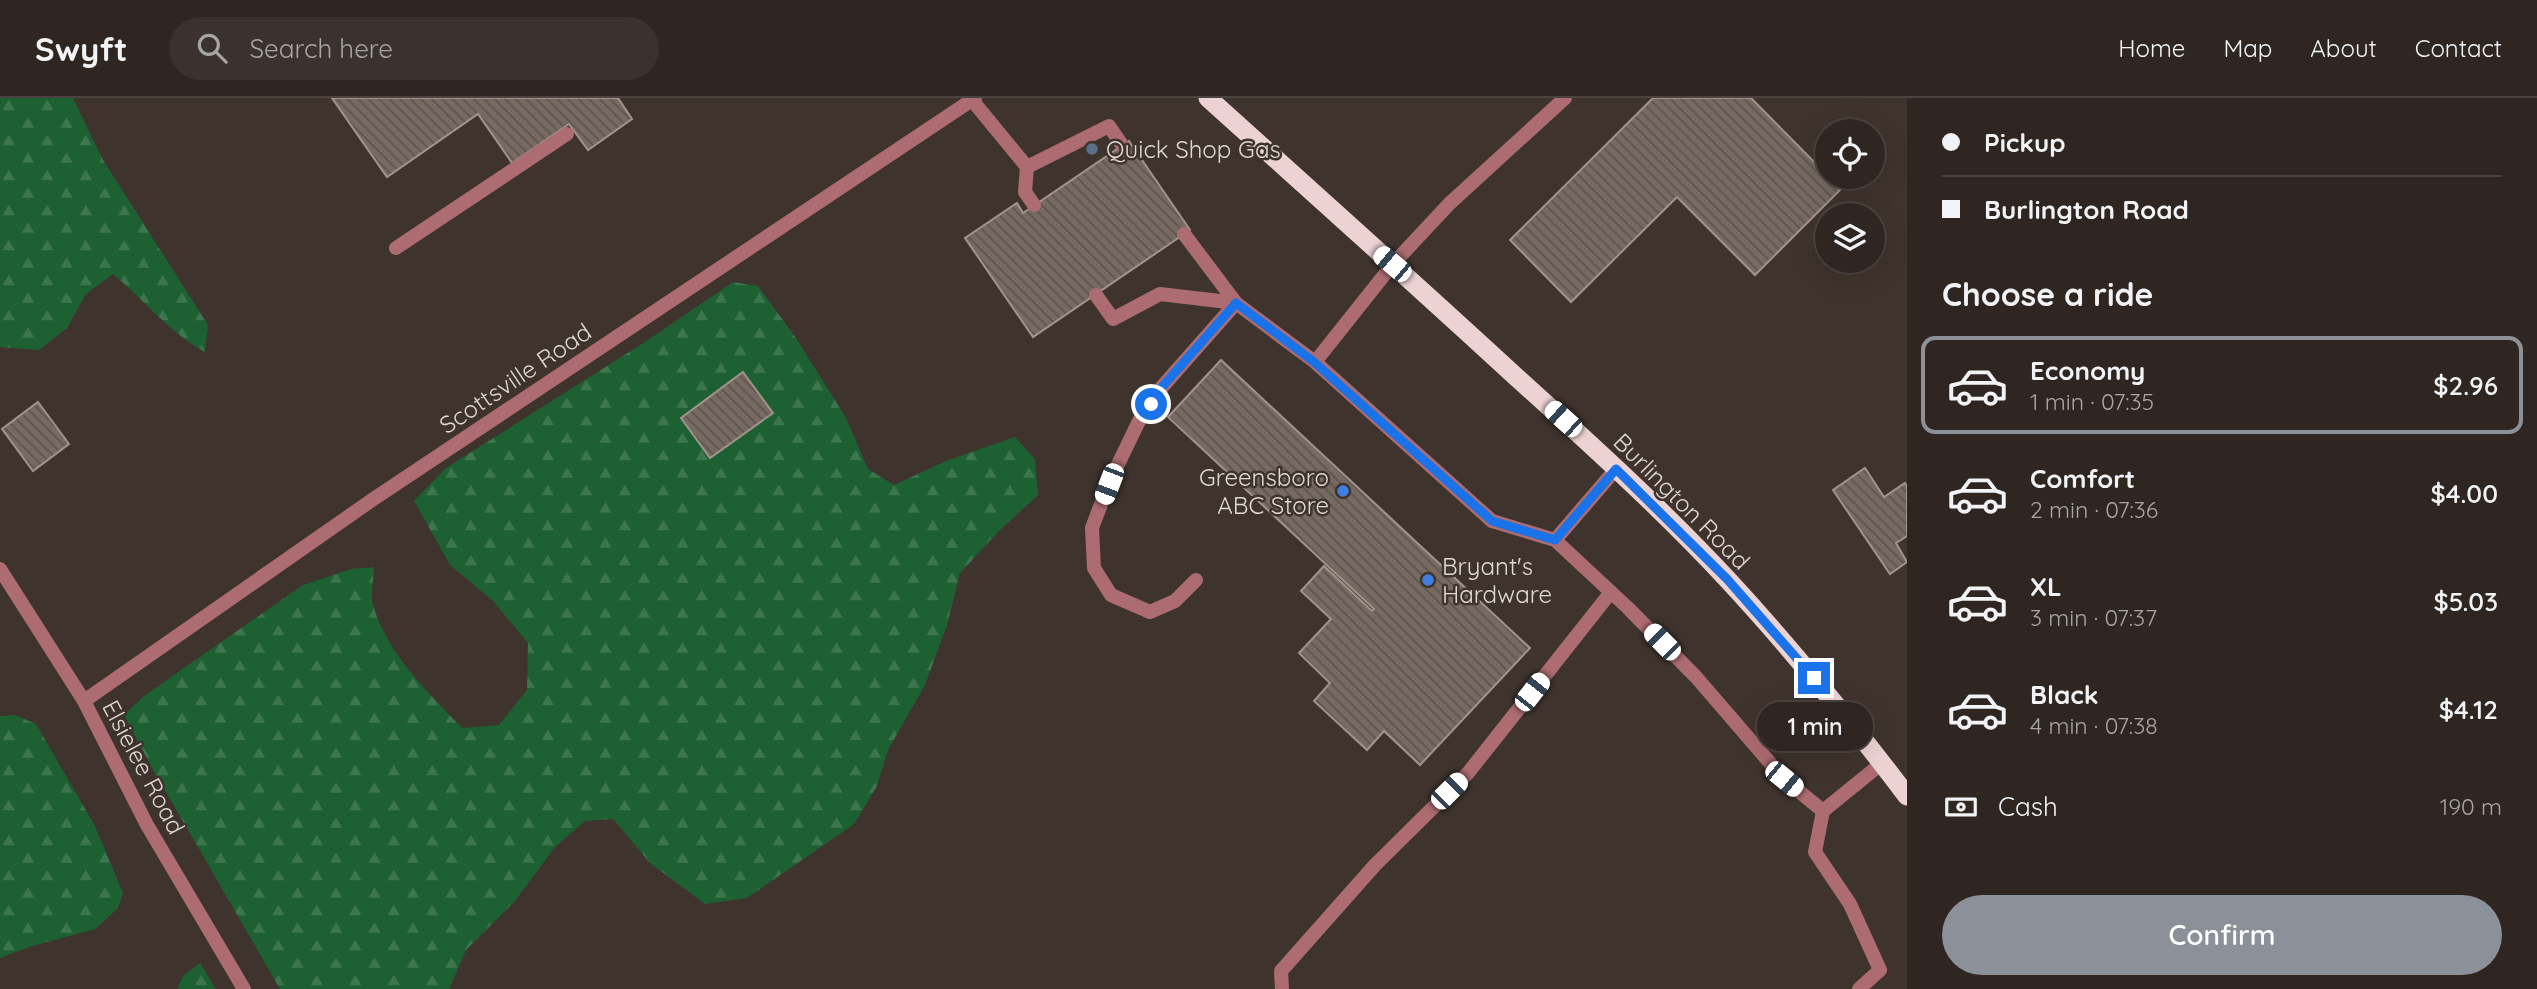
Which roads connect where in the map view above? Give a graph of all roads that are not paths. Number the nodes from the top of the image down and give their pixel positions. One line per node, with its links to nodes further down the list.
1 (1208, 98): 10 (highway, Burlington Road)
2 (1565, 98): 10 (street)
3 (973, 99): 6 (street); 19 (street, Scottsville Road)
4 (567, 134): 9 (street)
5 (1122, 145): 6 (street)
6 (1027, 167): 7 (street)
7 (1034, 205)
8 (1184, 234): 12 (street)
9 (396, 248)
10 (1392, 264): 13 (street); 14 (highway, Burlington Road)
11 (1096, 295): 12 (street)
12 (1236, 303): 13 (street); 17 (street)
13 (1314, 362): 15 (street)
14 (1616, 469): 15 (street); 20 (highway, Burlington Road)
15 (1555, 540): 18 (street)
16 (0, 569): 19 (street, Elsielee Road)
17 (1196, 580)
18 (1611, 592): 22 (street); 24 (street)
19 (84, 701): 23 (street, Elsielee Road)
20 (1882, 763): 21 (highway, Burlington Road); 22 (street)
21 (1907, 796)
22 (1823, 811): 25 (street)
23 (244, 989)
24 (1282, 989)
25 (1859, 989)

